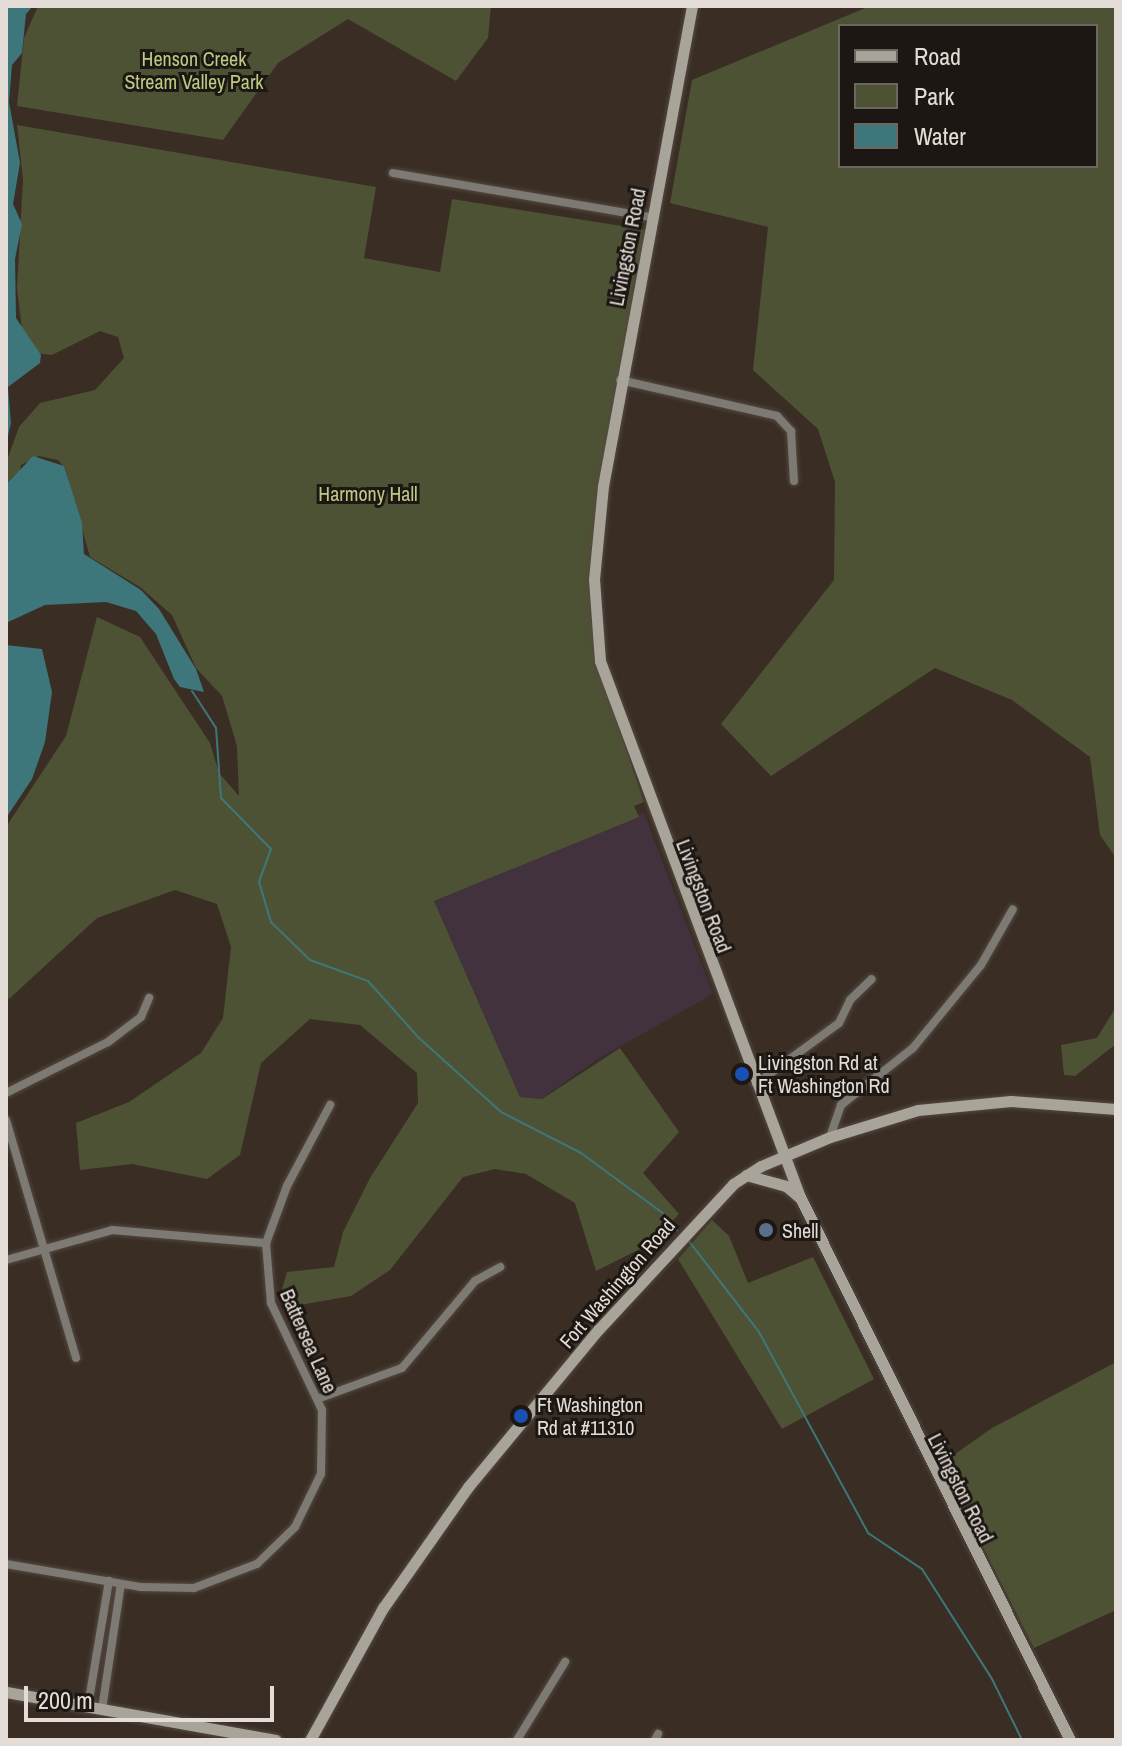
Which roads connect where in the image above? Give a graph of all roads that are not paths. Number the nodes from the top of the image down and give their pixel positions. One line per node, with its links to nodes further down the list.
1 (692, 6): 3 (main road, Livingston Road)
2 (393, 173): 3 (street)
3 (651, 217): 4 (main road, Livingston Road)
4 (620, 380): 5 (street); 9 (main road, Livingston Road)
5 (794, 481)
6 (1013, 909): 14 (street)
7 (872, 979): 9 (street)
8 (149, 998): 10 (street)
9 (755, 1084): 15 (main road, Livingston Road)
10 (6, 1093)
11 (330, 1105): 18 (street, Battersea Lane)
12 (1116, 1109): 14 (main road, Fort Washington Road)
13 (6, 1120): 19 (street)
14 (830, 1137): 15 (main road, Fort Washington Road)
15 (783, 1156): 16 (main road, Fort Washington Road); 17 (main road, Livingston Road)
16 (746, 1175): 17 (main road); 32 (main road, Fort Washington Road)
17 (800, 1197): 34 (main road, Livingston Road)
18 (266, 1243): 19 (street); 23 (street, Battersea Lane)
19 (45, 1249): 20 (street); 22 (street)
20 (6, 1260)
21 (500, 1267): 23 (street)
22 (76, 1358)
23 (320, 1398): 26 (street, Battersea Lane)
24 (6, 1564): 25 (street, Battersea Lane)
25 (109, 1581): 26 (street, Battersea Lane); 29 (street)
26 (121, 1584): 30 (street)
27 (565, 1662): 33 (street)
28 (6, 1692): 29 (main road)
29 (88, 1706): 30 (main road)
30 (102, 1709): 31 (main road)
31 (276, 1740)
32 (310, 1740)
33 (517, 1740)
34 (1070, 1740)

